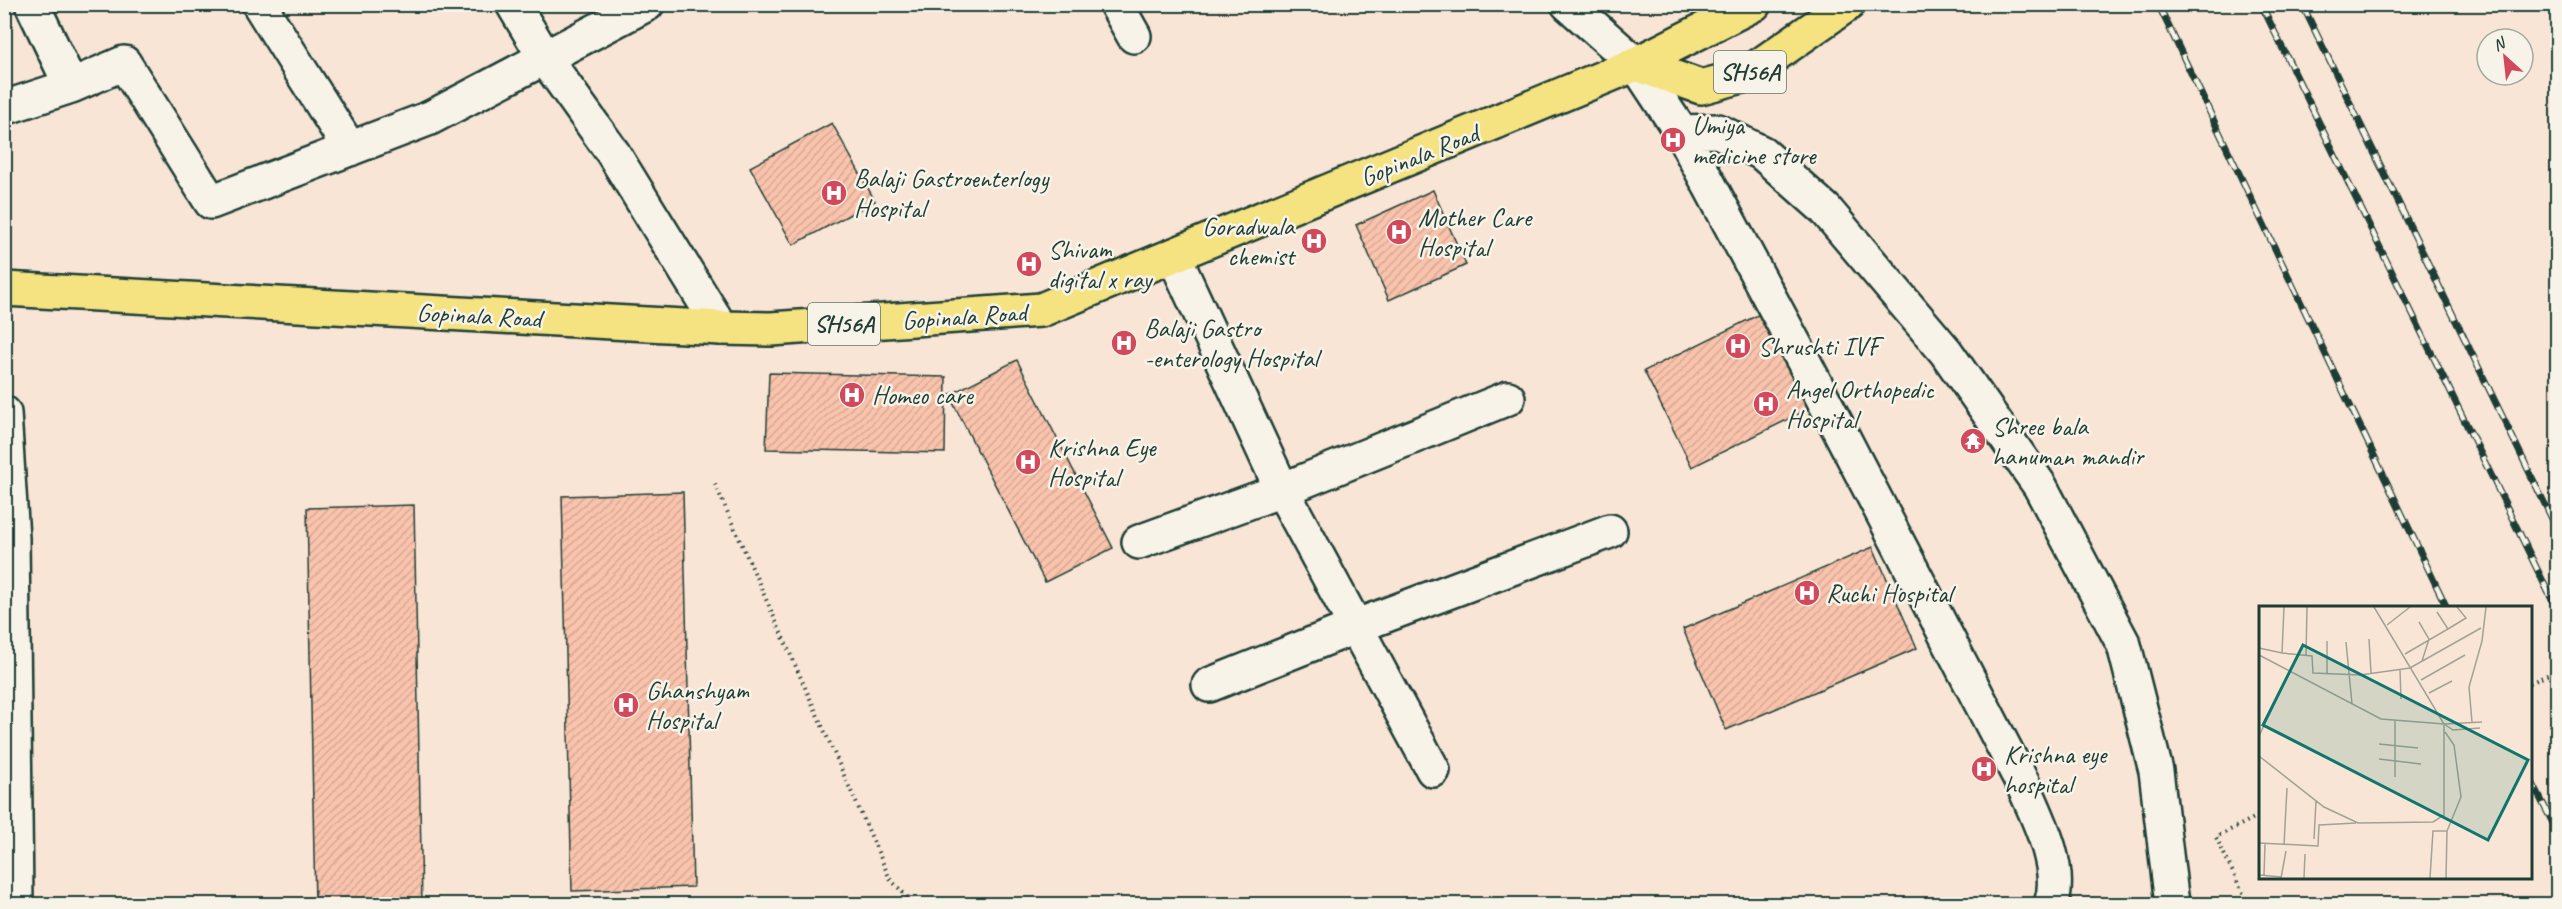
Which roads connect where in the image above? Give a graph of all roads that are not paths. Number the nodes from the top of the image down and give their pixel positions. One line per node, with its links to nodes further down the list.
1 (32, 4): 12 (street)
2 (259, 4): 15 (street)
3 (513, 4): 10 (street)
4 (647, 4): 10 (street)
5 (1116, 4): 9 (street)
6 (1568, 4): 11 (street)
7 (1754, 4): 11 (main road, Gopinala Road)
8 (1848, 4): 11 (main road, SH56A)
9 (1134, 36)
10 (545, 58): 15 (street); 18 (street)
11 (1636, 64): 14 (street); 16 (main road, Gopinala Road / SH56A)
12 (71, 86): 13 (street); 15 (street)
13 (4, 108)
14 (1681, 132): 29 (street); 30 (street)
15 (350, 150)
16 (1174, 256): 18 (main road, Gopinala Road / SH56A); 21 (street)
17 (4, 288): 18 (main road, Gopinala Road / SH56A)
18 (721, 328)
19 (1508, 398): 21 (street)
20 (4, 413): 27 (street)
21 (1282, 490): 23 (street); 24 (street)
22 (1610, 531): 24 (street)
23 (1139, 542)
24 (1357, 626): 25 (street); 26 (street)
25 (1209, 685)
26 (1433, 770)
27 (10, 840): 28 (street)
28 (16, 904)
29 (2051, 904)
30 (2172, 904)

